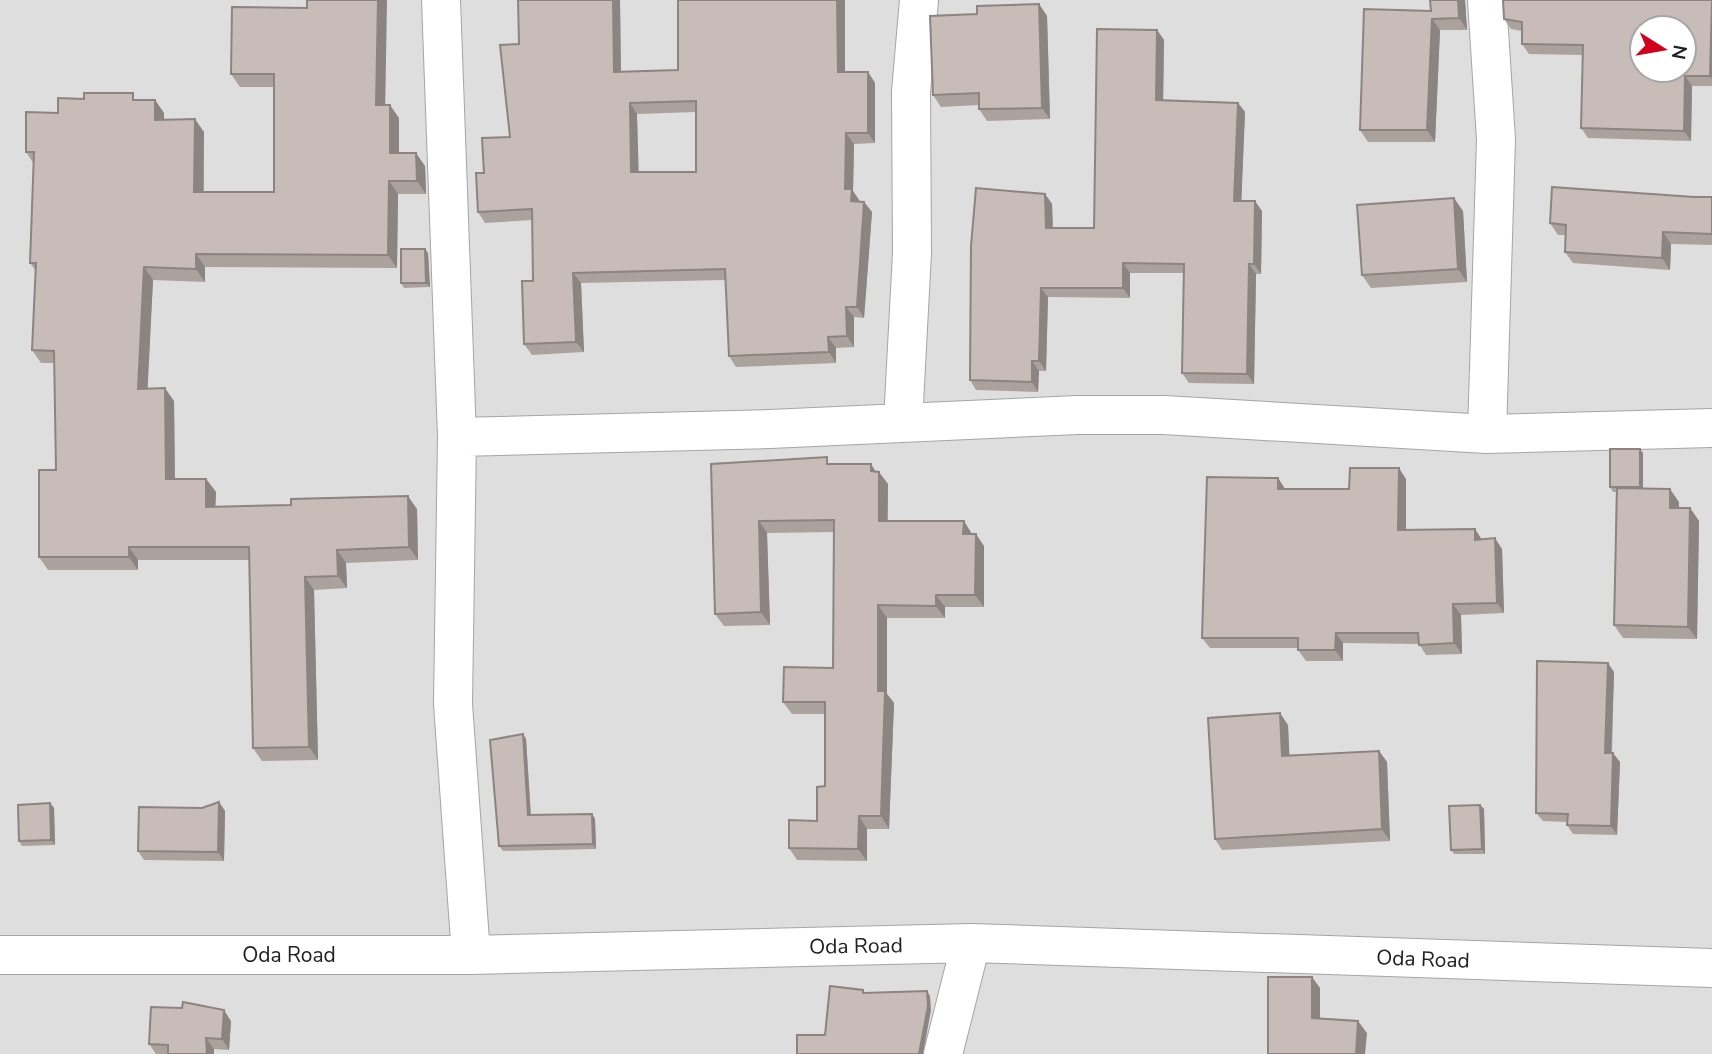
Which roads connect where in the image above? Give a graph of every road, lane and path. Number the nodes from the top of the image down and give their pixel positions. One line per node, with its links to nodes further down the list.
1 (441, 0): 7 (street)
2 (919, 0): 4 (street)
3 (1486, 0): 6 (street)
4 (903, 422): 6 (street); 7 (street)
5 (1712, 428): 6 (street)
6 (1487, 434)
7 (457, 437): 10 (street)
8 (971, 943): 10 (street, Oda Road); 11 (street, Oda Road); 12 (street)
9 (0, 955): 10 (street, Oda Road)
10 (471, 955)
11 (1712, 968)
12 (943, 1054)

